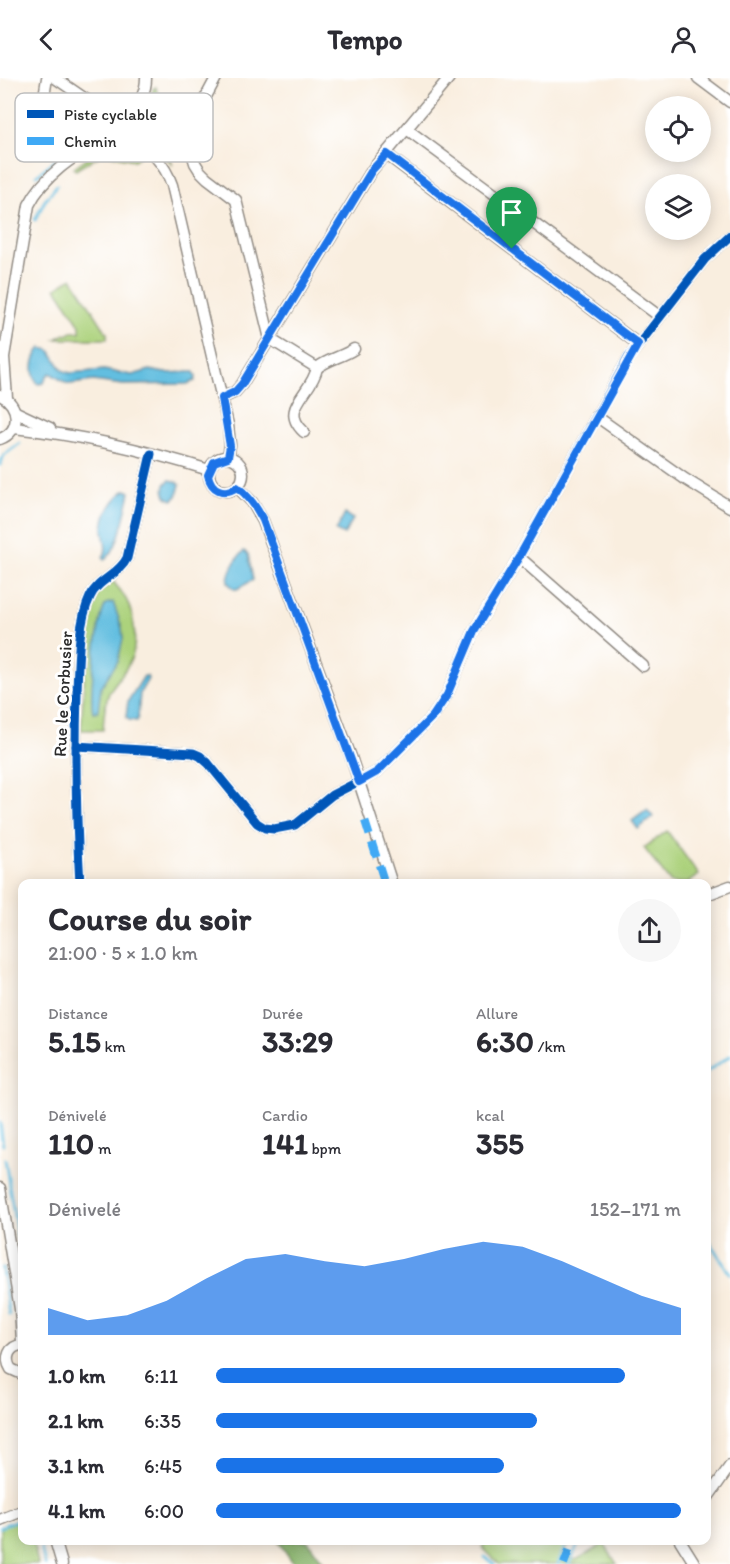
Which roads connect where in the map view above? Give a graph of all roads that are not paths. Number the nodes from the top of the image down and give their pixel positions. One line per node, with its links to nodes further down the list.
1 (47, 78): 7 (street)
2 (55, 78): 8 (street)
3 (146, 78): 9 (street)
4 (449, 78): 12 (street)
5 (698, 78): 11 (street)
6 (214, 79): 10 (street)
7 (45, 93)
8 (77, 93)
9 (144, 93)
10 (207, 93)
11 (730, 102)
12 (408, 130): 13 (street); 18 (street)
13 (387, 154): 19 (street); 20 (street)
14 (68, 162): 22 (street)
15 (161, 162): 25 (street)
16 (195, 162): 19 (street)
17 (730, 236): 18 (street)
18 (659, 316): 20 (street)
19 (270, 339): 23 (street); 25 (street)
20 (638, 344): 27 (street)
21 (354, 349): 23 (street)
22 (2, 361): 24 (street)
23 (317, 368): 29 (street)
24 (3, 396): 26 (street)
25 (222, 398): 33 (street)
26 (16, 412): 28 (street); 30 (street)
27 (596, 416): 36 (street); 37 (street)
28 (14, 428): 30 (street); 31 (street)
29 (303, 432)
30 (62, 433): 32 (street)
31 (0, 439)
32 (152, 454): 34 (street); 39 (street, Rue le Corbusier)
33 (228, 457): 34 (street); 35 (street)
34 (209, 470): 35 (street)
35 (237, 487): 40 (street)
36 (730, 507)
37 (519, 557): 38 (street); 40 (street)
38 (643, 666)
39 (76, 746): 40 (street); 41 (street, Rue le Corbusier)
40 (359, 782): 42 (street)
41 (80, 879)
42 (390, 879)
43 (730, 886): 44 (street)
44 (711, 893)
45 (0, 1188): 46 (street)
46 (18, 1297)
47 (18, 1345): 48 (street)
48 (4, 1360): 49 (street)
49 (18, 1375)
50 (730, 1466): 51 (street)
51 (711, 1493)
52 (18, 1513): 53 (street)
53 (0, 1520)
54 (51, 1545): 57 (street)
55 (56, 1545): 58 (street)
56 (683, 1545): 59 (street)
57 (54, 1564)
58 (62, 1564)
59 (694, 1564)

